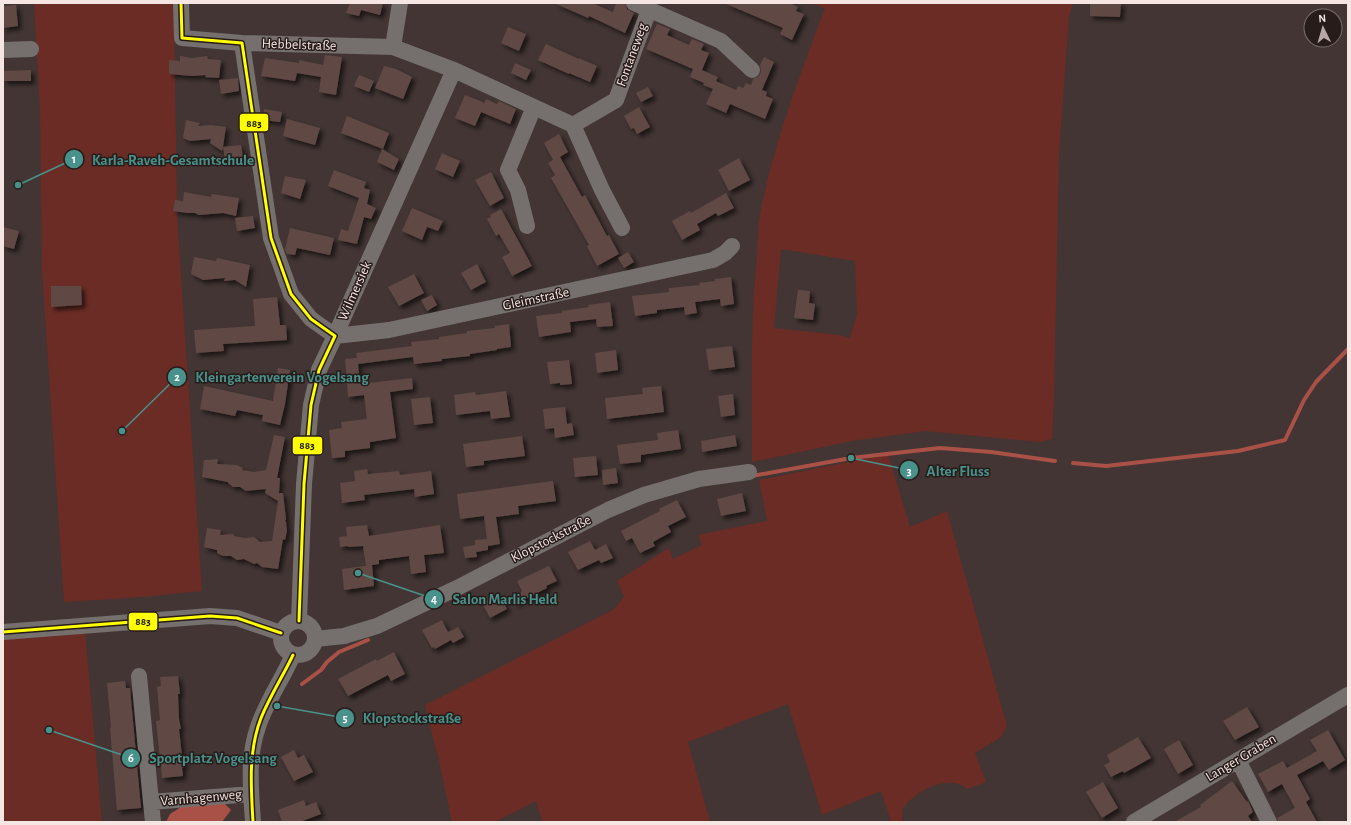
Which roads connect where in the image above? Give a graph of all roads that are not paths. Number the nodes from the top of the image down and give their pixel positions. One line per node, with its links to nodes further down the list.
1 (181, 3): 5 (street, Hebbelstraße)
2 (400, 3): 6 (street)
3 (634, 3): 4 (street)
4 (649, 10): 8 (street); 10 (street, Fontaneweg)
5 (242, 43): 6 (street, Hebbelstraße); 14 (street)
6 (393, 47): 7 (street, Hebbelstraße)
7 (454, 70): 9 (street); 14 (street, Wilmersiek)
8 (752, 70)
9 (534, 107): 10 (street); 11 (street)
10 (573, 125): 12 (street)
11 (527, 226)
12 (622, 228)
13 (732, 246): 14 (street, Gleimstraße)
14 (335, 336): 16 (street, Wilmersiek)
15 (749, 472): 19 (street, Klopstockstraße)
16 (299, 621): 18 (street); 19 (street)
17 (3, 632): 18 (street)
18 (281, 633): 20 (street)
19 (315, 639): 20 (street)
20 (293, 655): 24 (street)
21 (139, 676): 25 (street, Varnhagenweg)
22 (1348, 695): 23 (street, Langer Graben)
23 (1238, 760): 28 (street, Langer Graben); 29 (street)
24 (251, 794): 25 (street, Varnhagenweg); 27 (street)
25 (151, 802): 26 (street, Varnhagenweg)
26 (153, 822)
27 (253, 822)
28 (1134, 822)
29 (1269, 822)

